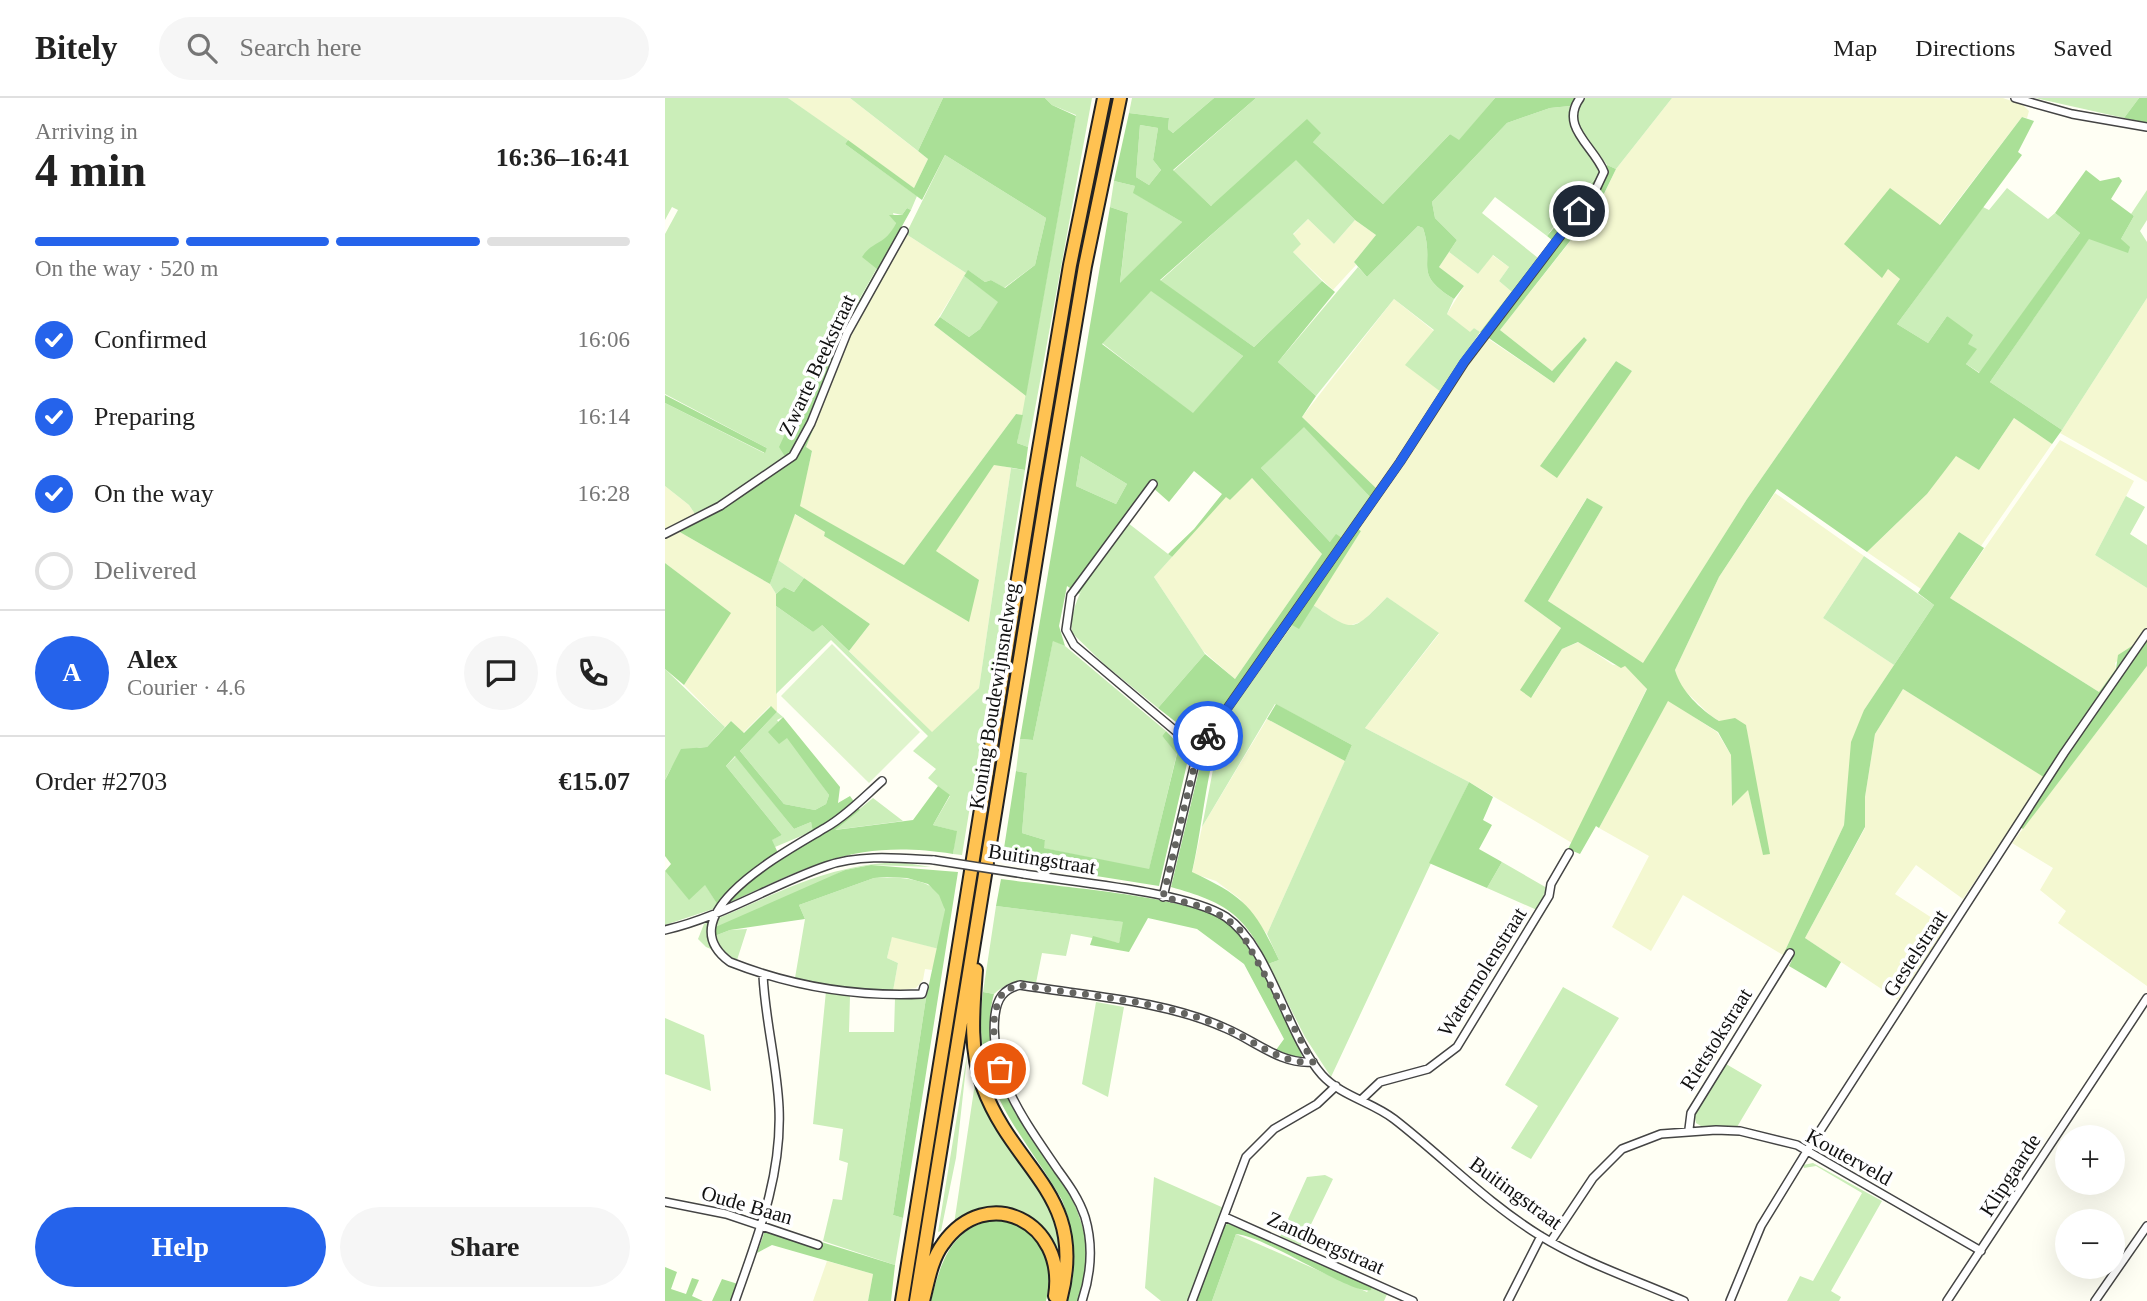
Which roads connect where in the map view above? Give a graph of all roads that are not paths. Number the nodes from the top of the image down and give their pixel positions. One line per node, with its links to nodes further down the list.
1 (1104, 98): 39 (highway, Koning Boudewijnsnelweg)
2 (1120, 98): 19 (highway, Koning Boudewijnsnelweg)
3 (1580, 98): 10 (street)
4 (2015, 98): 5 (street)
5 (2147, 127)
6 (905, 231): 8 (street, Zwarte Beekstraat)
7 (1153, 484): 10 (street)
8 (665, 534)
9 (2147, 633): 29 (street, Gestelstraat)
10 (1198, 750): 14 (street)
11 (882, 780): 13 (street)
12 (1569, 853): 27 (street, Watermolenstraat)
13 (747, 867)
14 (1163, 897): 16 (street, Buitingstraat, bridge); 25 (street, Buitingstraat)
15 (695, 909): 16 (street)
16 (691, 924): 17 (street, Buitingstraat); 18 (street)
17 (665, 930)
18 (693, 935)
19 (971, 953): 40 (highway, Koning Boudewijnsnelweg); 43 (highway)
20 (1790, 953): 28 (street, Rietstokstraat)
21 (712, 954): 22 (street)
22 (763, 975): 23 (street); 32 (street)
23 (924, 987)
24 (2147, 998): 37 (street, Klipgaarde)
25 (1313, 1062): 26 (street, Buitingstraat); 44 (street)
26 (1336, 1086): 27 (street, Buitingstraat); 31 (street)
27 (1361, 1100): 34 (street, Buitingstraat)
28 (1689, 1129): 29 (street, Kouterveld); 35 (street)
29 (1807, 1151): 37 (street, Kouterveld); 49 (street, Gestelstraat)
30 (665, 1202): 32 (street, Oude Baan)
31 (1225, 1217): 45 (street); 46 (street, Zandbergstraat)
32 (761, 1226): 36 (street, Oude Baan); 38 (street)
33 (2147, 1226): 51 (street)
34 (1541, 1236): 35 (street, Buitingstraat); 47 (street)
35 (1551, 1241): 48 (street, Buitingstraat)
36 (818, 1245)
37 (1981, 1251): 50 (street, Klipgaarde)
38 (735, 1301)
39 (902, 1301)
40 (916, 1301)
41 (923, 1301): 42 (highway)
42 (1054, 1301)
43 (1060, 1301)
44 (1082, 1301)
45 (1192, 1301)
46 (1413, 1301)
47 (1508, 1301)
48 (1684, 1301)
49 (1730, 1301)
50 (1947, 1301)
51 (2095, 1301)

